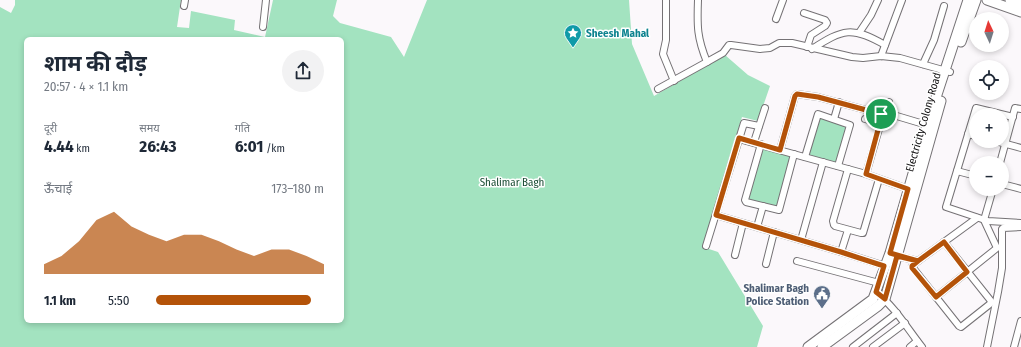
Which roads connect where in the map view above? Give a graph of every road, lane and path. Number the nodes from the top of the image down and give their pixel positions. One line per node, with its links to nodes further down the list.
1 (266, 0): 16 (street)
2 (666, 0): 24 (street)
3 (698, 0): 21 (street)
4 (783, 0): 15 (street)
5 (878, 0): 17 (street)
6 (902, 0): 18 (street)
7 (968, 0): 23 (street, Electricity Colony Road)
8 (976, 0): 23 (street, Electricity Colony Road)
9 (987, 0): 13 (street)
10 (1010, 0): 11 (street)
11 (1021, 4)
12 (944, 6): 22 (street)
13 (1021, 12)
14 (804, 13): 19 (street)
15 (776, 19)
16 (263, 27)
17 (859, 33): 18 (street); 19 (street)
18 (885, 45): 20 (street)
19 (810, 48): 20 (street); 21 (street)
20 (880, 56): 22 (street)
21 (707, 62): 24 (street)
22 (923, 64): 23 (street)
23 (948, 72): 36 (street, Electricity Colony Road); 73 (street, Electricity Colony Road)
24 (674, 81): 25 (street)
25 (658, 89)
26 (803, 90): 31 (street)
27 (839, 102): 33 (street); 35 (street); 45 (street)
28 (889, 102): 31 (street)
29 (765, 108): 37 (street)
30 (1021, 109): 32 (street)
31 (886, 113): 36 (street)
32 (1013, 117): 38 (street); 39 (street)
33 (834, 119): 47 (street); 49 (street)
34 (865, 119): 35 (street)
35 (880, 123): 52 (street)
36 (927, 124): 56 (street, Electricity Colony Road)
37 (759, 126): 40 (street); 41 (street)
38 (1009, 130)
39 (968, 134): 51 (street)
40 (739, 138): 41 (street); 60 (street)
41 (754, 142): 42 (street)
42 (761, 144): 45 (street); 59 (street)
43 (1009, 145): 44 (street)
44 (1021, 148)
45 (780, 150): 46 (street)
46 (794, 154): 47 (street); 59 (street)
47 (805, 157): 48 (street)
48 (823, 162): 49 (street); 68 (street)
49 (838, 166): 50 (street)
50 (848, 169): 52 (street); 66 (street)
51 (957, 171): 53 (street); 61 (street)
52 (866, 174): 54 (street)
53 (969, 174)
54 (879, 179): 56 (street); 66 (street)
55 (1009, 186): 57 (street)
56 (908, 189): 73 (street, Electricity Colony Road)
57 (1021, 189)
58 (990, 196): 61 (street)
59 (763, 206): 64 (street)
60 (716, 215): 62 (street); 70 (street)
61 (981, 219): 63 (street); 69 (street); 78 (street)
62 (743, 223): 64 (street); 72 (street)
63 (1021, 223)
64 (758, 227): 67 (street)
65 (1021, 227): 93 (street)
66 (848, 230): 71 (street)
67 (774, 232): 68 (street); 76 (street)
68 (801, 240): 71 (street)
69 (944, 242): 75 (street); 78 (street)
70 (706, 246)
71 (841, 252): 77 (street)
72 (735, 255)
73 (893, 255): 75 (street); 77 (street, Electricity Colony Road); 81 (street, Electricity Colony Road)
74 (797, 261): 79 (street)
75 (918, 261): 80 (street)
76 (766, 264)
77 (884, 266): 79 (street, Electricity Colony Road)
78 (967, 272): 80 (street); 80 (street)
79 (877, 288): 81 (street); 85 (street)
80 (936, 297)
81 (885, 299): 82 (street); 85 (street)
82 (897, 314): 84 (street); 89 (street)
83 (1021, 321): 94 (street)
84 (905, 323): 86 (street); 90 (street)
85 (828, 337): 87 (street); 88 (street)
86 (918, 341): 91 (street); 92 (street)
87 (808, 347)
88 (822, 347)
89 (853, 347)
90 (873, 347)
91 (910, 347)
92 (922, 347)
93 (987, 347)
94 (1014, 347)

